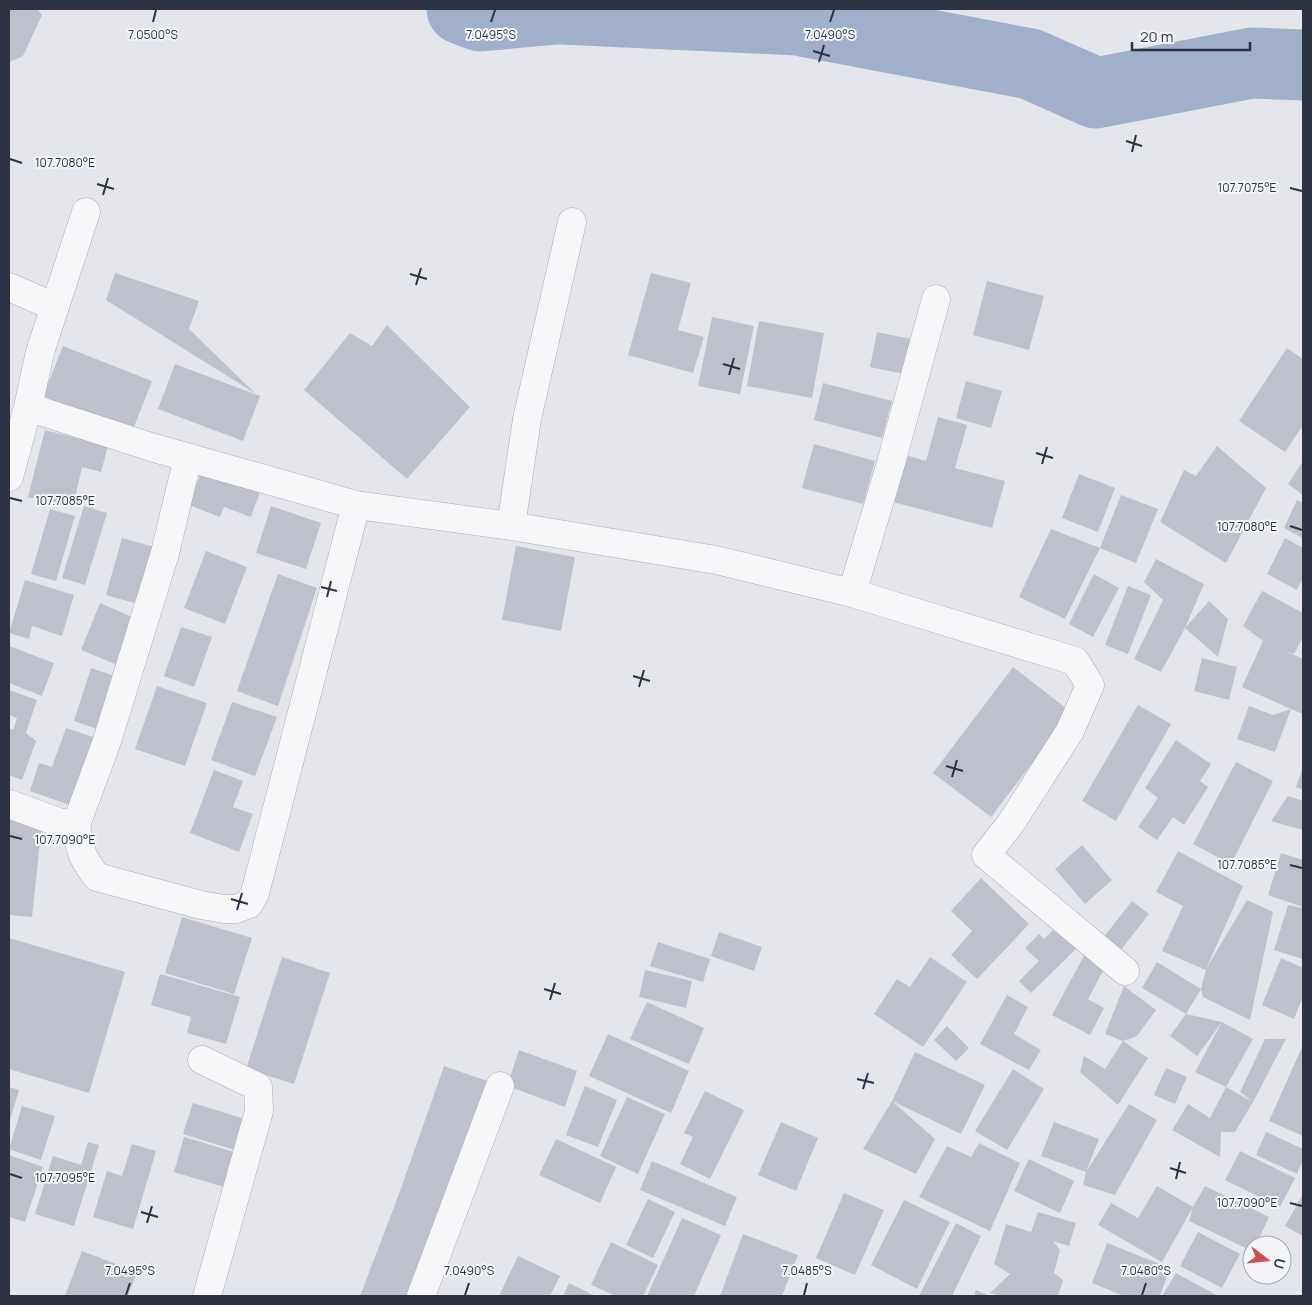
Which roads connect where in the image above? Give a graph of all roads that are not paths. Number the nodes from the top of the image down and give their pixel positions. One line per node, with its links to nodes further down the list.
1 (86, 212): 5 (street)
2 (572, 222): 10 (street)
3 (9, 287): 5 (street)
4 (936, 299): 11 (street)
5 (55, 307): 6 (street)
6 (28, 407): 7 (street); 8 (street)
7 (188, 457): 9 (street); 13 (street)
8 (9, 477)
9 (356, 505): 10 (street); 13 (street)
10 (512, 526): 11 (street)
11 (852, 594): 14 (street)
12 (9, 804): 13 (street)
13 (76, 825)
14 (1125, 971)
15 (202, 1060): 17 (street)
16 (500, 1086): 18 (street)
17 (207, 1296)
18 (421, 1296)

